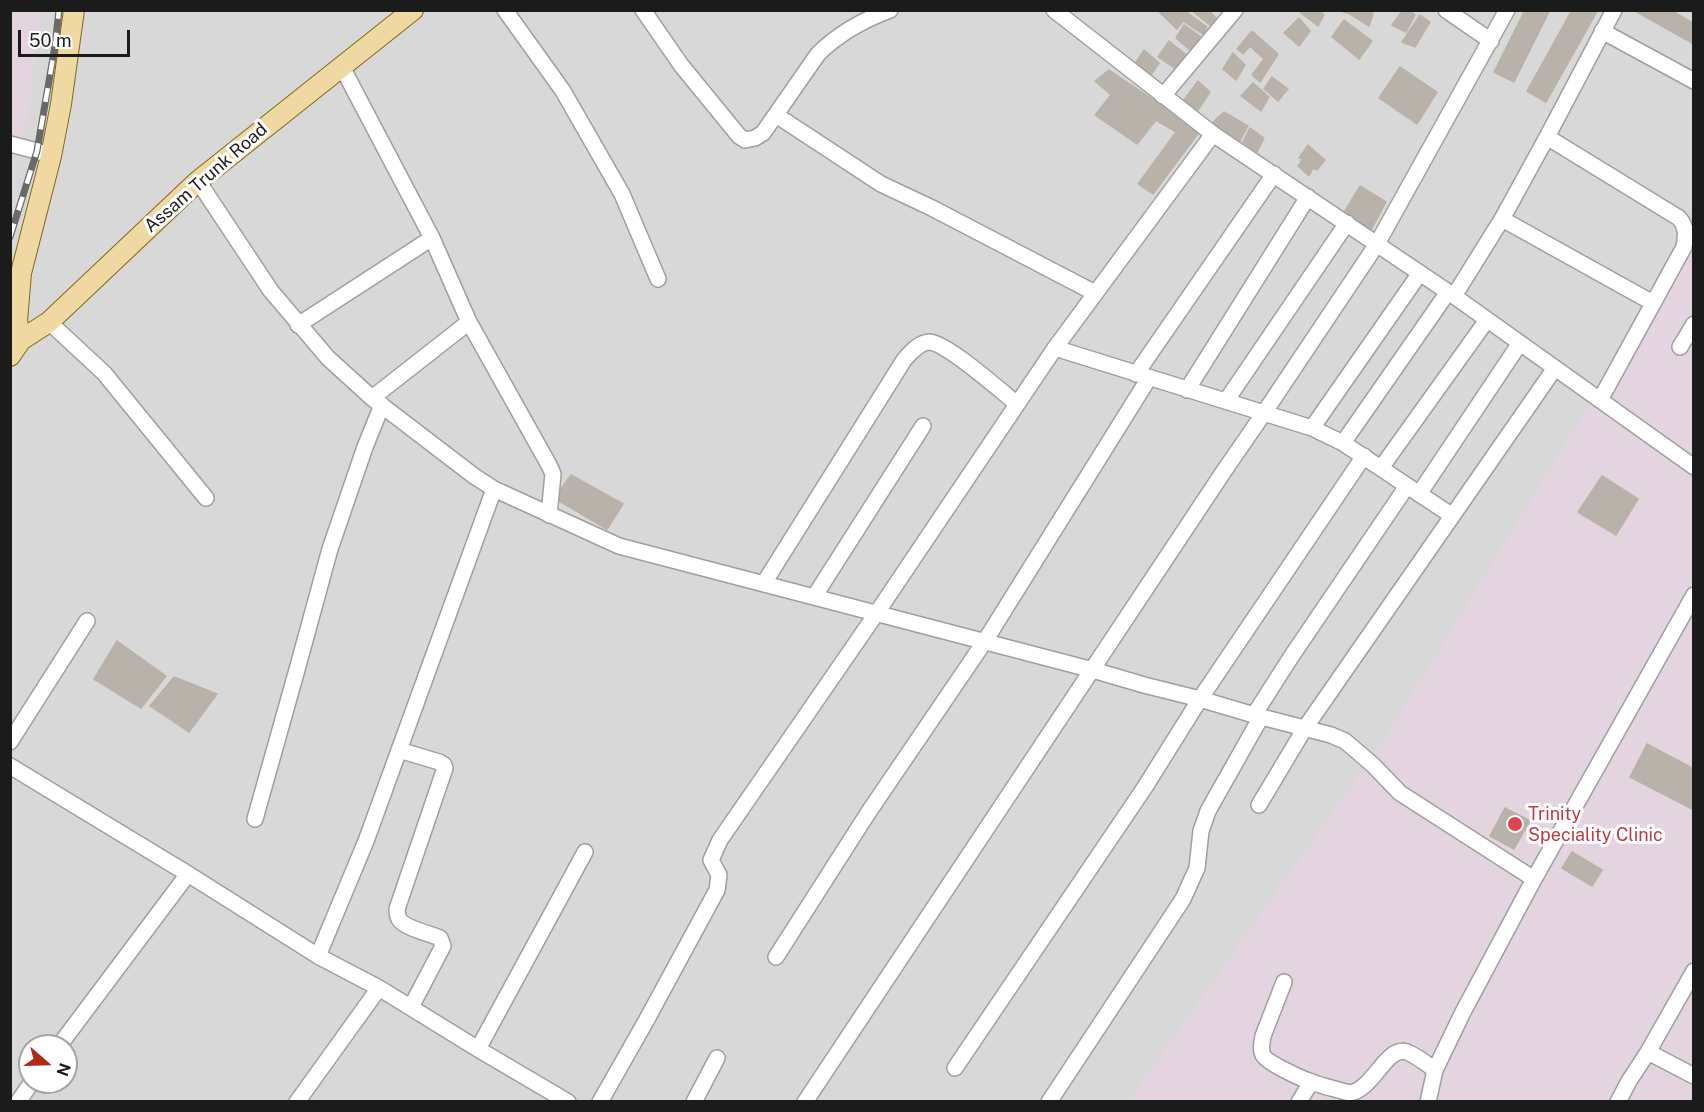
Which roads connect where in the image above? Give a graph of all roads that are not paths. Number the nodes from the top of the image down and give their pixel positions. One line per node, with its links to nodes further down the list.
1 (75, 10): 20 (main road)
2 (413, 10): 13 (main road, Assam Trunk Road)
3 (506, 10): 29 (street)
4 (644, 10): 16 (street)
5 (890, 10): 16 (street)
6 (1054, 10): 15 (street)
7 (1235, 10): 15 (street)
8 (1446, 10): 12 (street)
9 (1508, 10): 12 (street)
10 (1614, 10): 11 (street)
11 (1602, 31): 14 (street); 18 (street)
12 (1491, 41): 27 (street)
13 (342, 67): 22 (main road, Assam Trunk Road); 26 (street)
14 (1694, 81)
15 (1163, 96): 17 (street)
16 (776, 115): 30 (street)
17 (1213, 134): 21 (street); 30 (street)
18 (1547, 137): 24 (street); 32 (street)
19 (10, 144): 20 (street)
20 (51, 156): 40 (main road)
21 (1274, 174): 23 (street); 43 (street)
22 (198, 181): 34 (main road, Assam Trunk Road); 37 (street)
23 (1308, 197): 25 (street); 44 (street)
24 (1502, 219): 31 (street); 32 (street)
25 (1347, 224): 27 (street); 47 (street)
26 (432, 238): 35 (street); 37 (street)
27 (1377, 244): 28 (street); 49 (street)
28 (1420, 273): 31 (street); 51 (street)
29 (658, 279)
30 (1095, 293): 41 (street)
31 (1451, 294): 33 (street); 52 (street)
32 (1653, 303): 45 (street)
33 (1487, 320): 38 (street); 55 (street)
34 (49, 322): 40 (main road, Assam Trunk Road); 58 (street)
35 (469, 322): 46 (street); 59 (street)
36 (1694, 324): 39 (street)
37 (298, 325): 46 (street)
38 (1520, 344): 42 (street); 57 (street)
39 (1680, 347)
40 (16, 348)
41 (1055, 348): 43 (street); 48 (street)
42 (1555, 368): 45 (street); 60 (street)
43 (1142, 376): 44 (street); 66 (street)
44 (1187, 390): 47 (street)
45 (1600, 400): 54 (street)
46 (377, 401): 56 (street); 75 (street)
47 (1226, 401): 49 (street)
48 (1017, 405): 61 (street); 64 (street)
49 (1264, 413): 51 (street); 67 (street)
50 (923, 426): 63 (street)
51 (1312, 428): 52 (street)
52 (1343, 443): 53 (street)
53 (1364, 456): 55 (street); 68 (street)
54 (1694, 467)
55 (1381, 468): 57 (street)
56 (494, 489): 59 (street); 72 (street)
57 (1413, 490): 60 (street); 69 (street)
58 (206, 498)
59 (549, 515): 61 (street)
60 (1451, 515): 70 (street)
61 (764, 583): 63 (street)
62 (1694, 595): 78 (street)
63 (814, 597): 64 (street)
64 (876, 614): 66 (street); 95 (street)
65 (87, 621): 71 (street)
66 (985, 641): 67 (street); 80 (street)
67 (1093, 670): 68 (street); 97 (street)
68 (1200, 699): 69 (street); 89 (street)
69 (1258, 716): 70 (street); 98 (street)
70 (1305, 728): 74 (street); 78 (street)
71 (10, 742)
72 (399, 750): 79 (street); 84 (street)
73 (10, 766): 77 (street)
74 (1259, 805)
75 (255, 819)
76 (585, 852): 86 (street)
77 (188, 873): 79 (street); 85 (street)
78 (1534, 879): 90 (street)
79 (318, 956): 83 (street)
80 (776, 957)
81 (1694, 971): 87 (street)
82 (1284, 982): 92 (street)
83 (379, 988): 84 (street); 93 (street)
84 (411, 1007): 86 (street)
85 (68, 1034)
86 (478, 1049): 94 (street)
87 (1648, 1052): 91 (street); 101 (street)
88 (717, 1058): 96 (street)
89 (955, 1068)
90 (1435, 1070): 92 (street); 100 (street)
91 (1694, 1076)
92 (1311, 1082): 99 (street)
93 (297, 1101)
94 (568, 1101)
95 (600, 1101)
96 (694, 1101)
97 (805, 1101)
98 (1048, 1101)
99 (1299, 1101)
100 (1428, 1101)
101 (1618, 1101)

